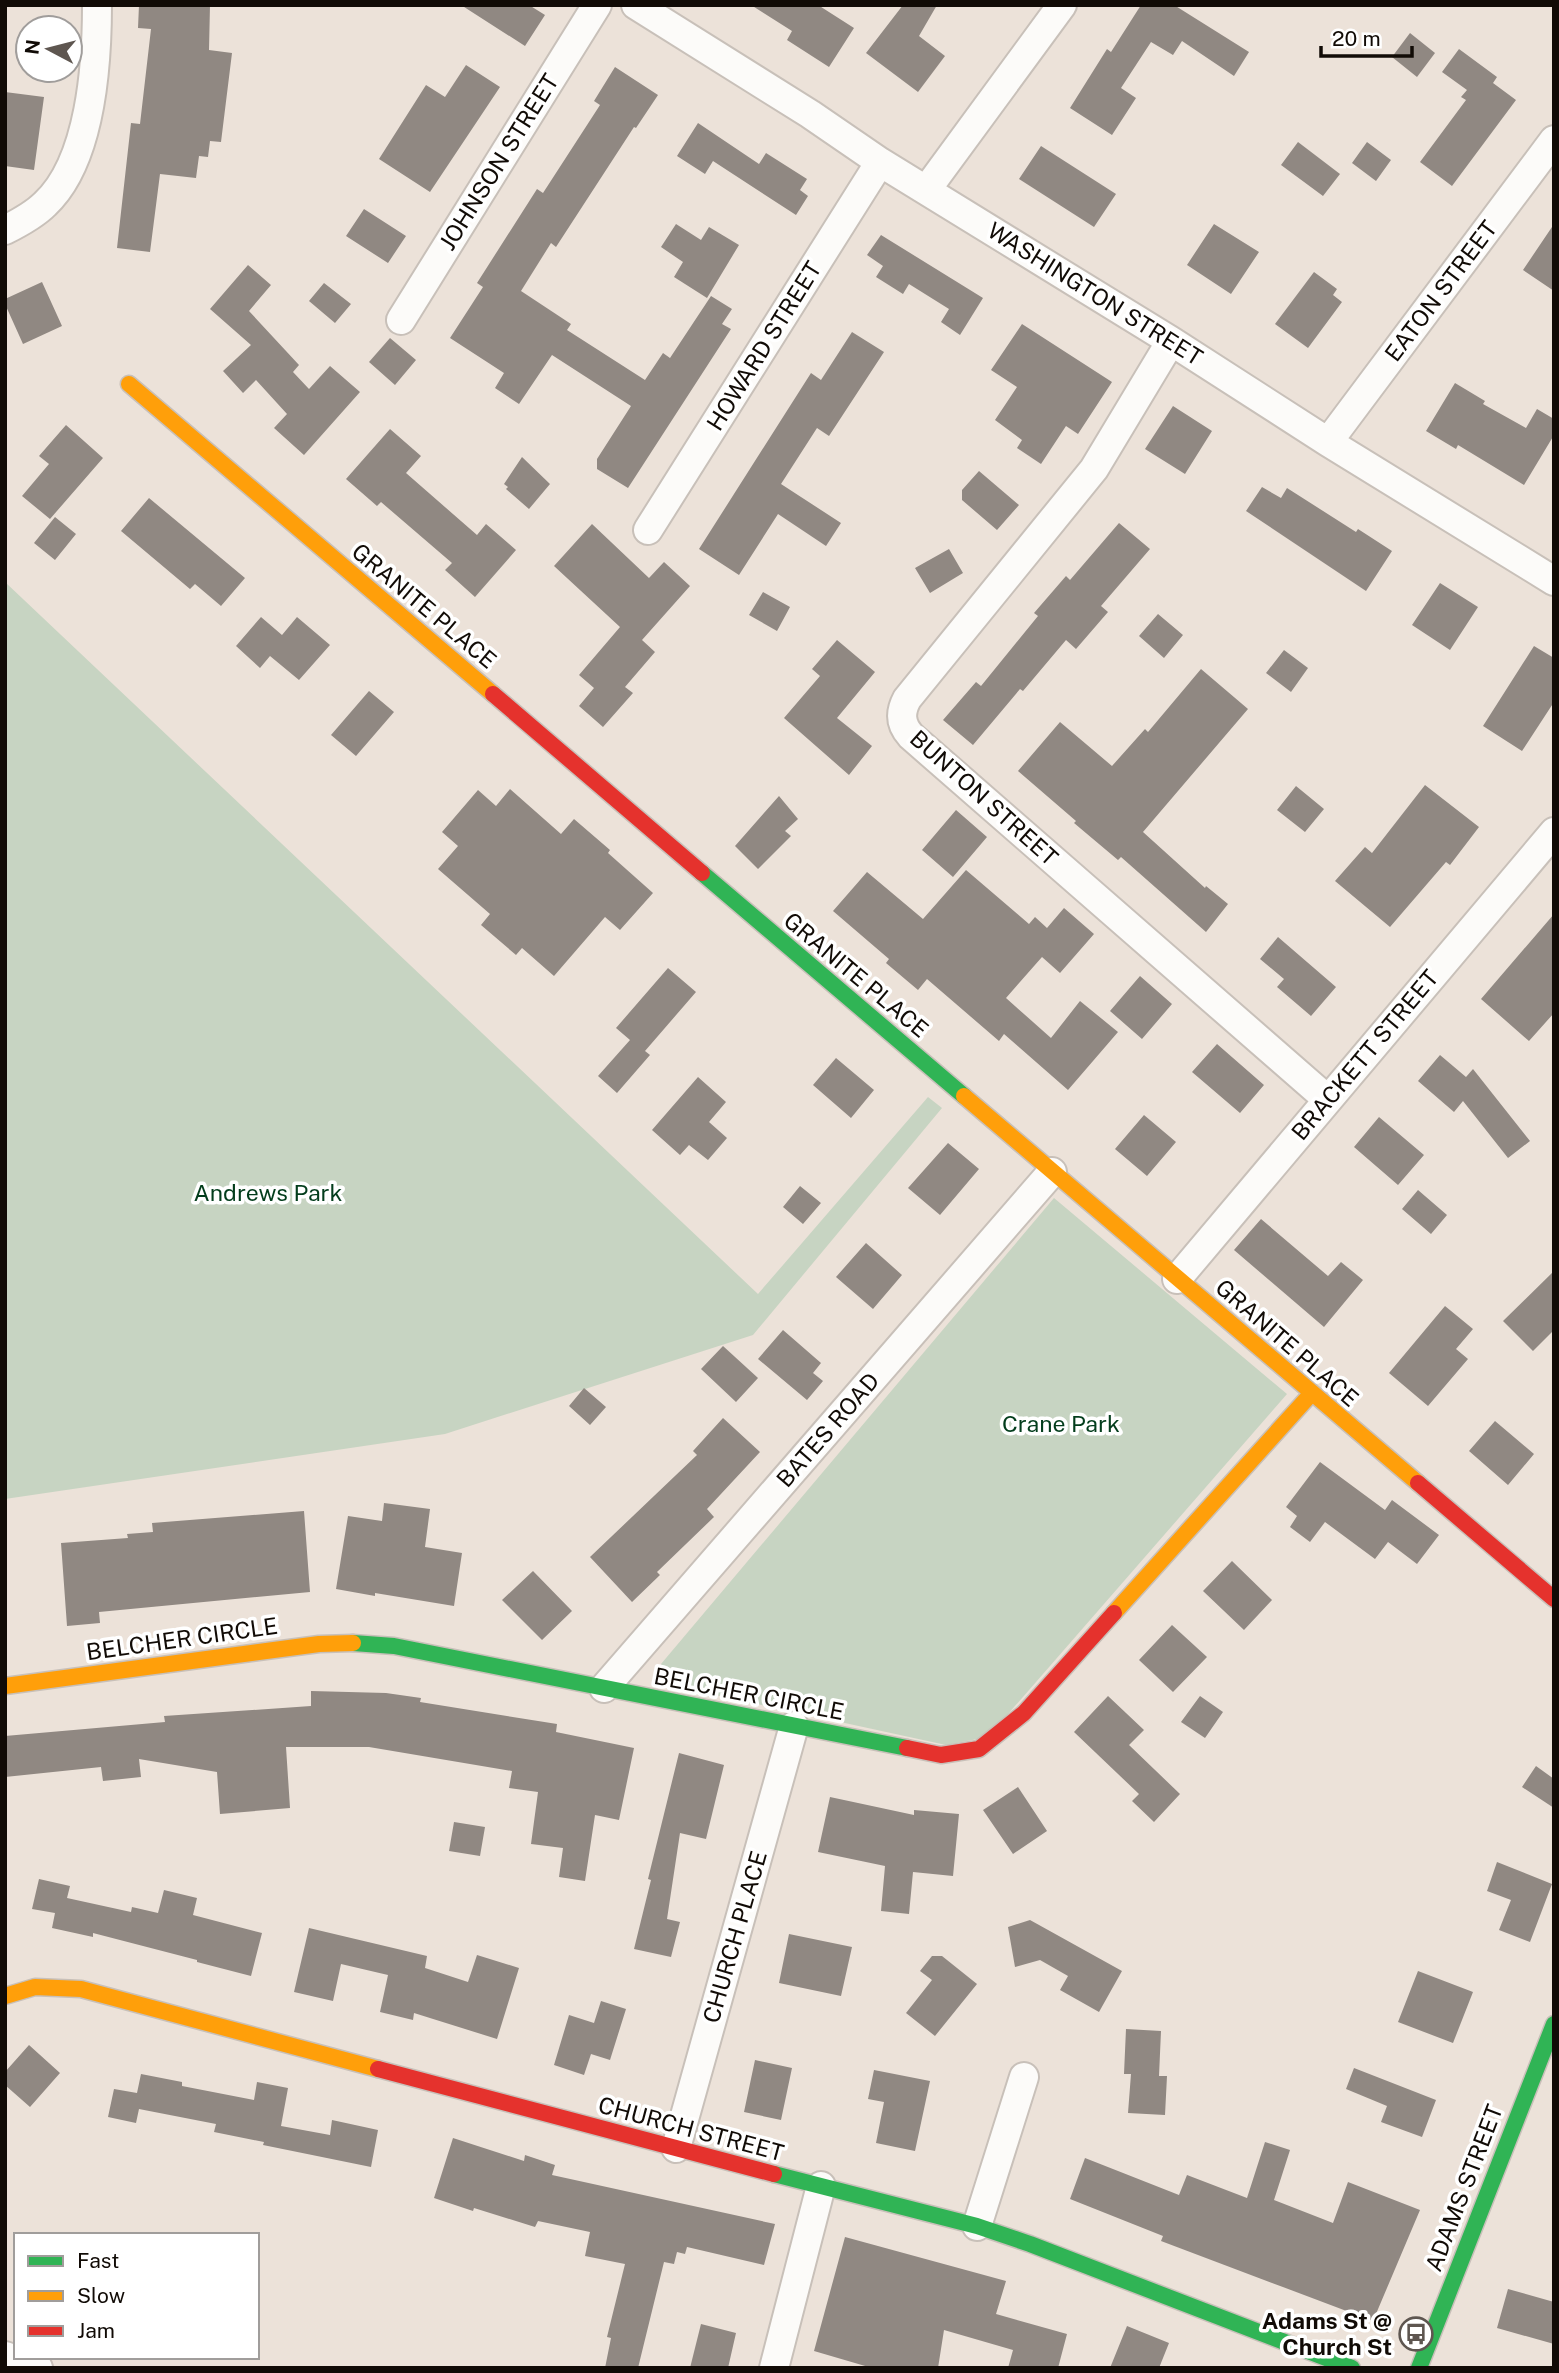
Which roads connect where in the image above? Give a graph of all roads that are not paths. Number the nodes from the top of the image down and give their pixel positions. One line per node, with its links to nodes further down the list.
1 (97, 5): 8 (street)
2 (597, 5): 9 (street, JOHNSON STREET)
3 (636, 5): 6 (street, WASHINGTON STREET)
4 (1062, 5): 7 (street)
5 (1554, 140): 12 (street, EATON STREET)
6 (880, 162): 7 (street, WASHINGTON STREET); 13 (street, HOWARD STREET)
7 (927, 189): 10 (street, WASHINGTON STREET)
8 (5, 230)
9 (401, 320)
10 (1171, 341): 12 (street, WASHINGTON STREET); 16 (street, BUNTON STREET)
11 (129, 384): 17 (street, GRANITE PLACE)
12 (1328, 442): 14 (street, WASHINGTON STREET)
13 (648, 530)
14 (1554, 581)
15 (1554, 832): 16 (street, BRACKETT STREET)
16 (1327, 1099): 18 (street, BRACKETT STREET)
17 (1052, 1172): 18 (street, GRANITE PLACE); 22 (street, BATES ROAD)
18 (1177, 1279): 19 (street, GRANITE PLACE)
19 (1311, 1394): 20 (street, GRANITE PLACE); 23 (street, BELCHER CIRCLE)
20 (1554, 1599)
21 (5, 1686): 22 (street, BELCHER CIRCLE)
22 (604, 1688): 23 (street, BELCHER CIRCLE)
23 (794, 1726): 27 (street, CHURCH PLACE)
24 (5, 1996): 27 (street, CHURCH STREET)
25 (1551, 2036): 34 (street, ADAMS STREET)
26 (1024, 2077): 29 (street)
27 (676, 2148): 28 (street, CHURCH STREET)
28 (821, 2186): 29 (street, CHURCH STREET); 32 (street)
29 (977, 2226): 33 (street, CHURCH STREET)
30 (5, 2356): 31 (street)
31 (38, 2368)
32 (774, 2368)
33 (1352, 2368)
34 (1419, 2368)

